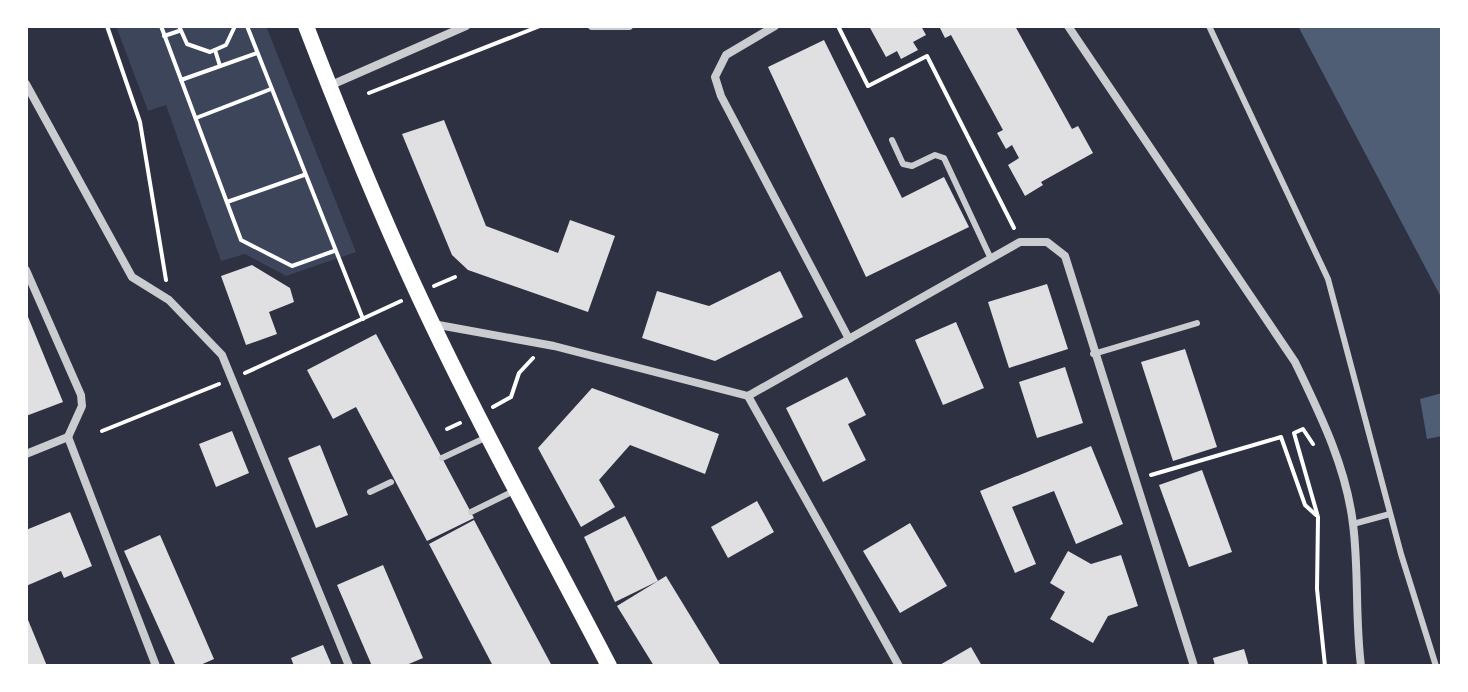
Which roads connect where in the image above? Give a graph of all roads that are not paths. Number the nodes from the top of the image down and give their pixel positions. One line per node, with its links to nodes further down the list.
1 (306, 26): 9 (main road)
2 (466, 26): 9 (street)
3 (592, 26): 4 (street)
4 (629, 26)
5 (775, 26): 15 (street)
6 (1068, 26): 27 (street)
7 (1209, 26): 26 (lane)
8 (26, 84): 29 (street)
9 (329, 86): 14 (main road)
10 (892, 140): 11 (lane)
11 (991, 259): 15 (street); 16 (street)
12 (26, 270): 18 (street)
13 (1197, 323): 16 (lane)
14 (432, 324): 17 (street); 19 (main road)
15 (849, 339): 17 (street)
16 (1093, 354): 32 (street)
17 (748, 396): 31 (street)
18 (68, 437): 20 (street); 28 (street)
19 (487, 437): 21 (lane); 23 (main road)
20 (26, 454)
21 (442, 458)
22 (391, 482): 24 (lane)
23 (517, 490): 25 (lane); 30 (main road)
24 (370, 492)
25 (471, 512)
26 (1390, 514): 27 (lane); 34 (lane)
27 (1353, 524): 33 (street)
28 (156, 666)
29 (349, 666)
30 (609, 666)
31 (899, 666)
32 (1194, 666)
33 (1361, 666)
34 (1436, 666)

